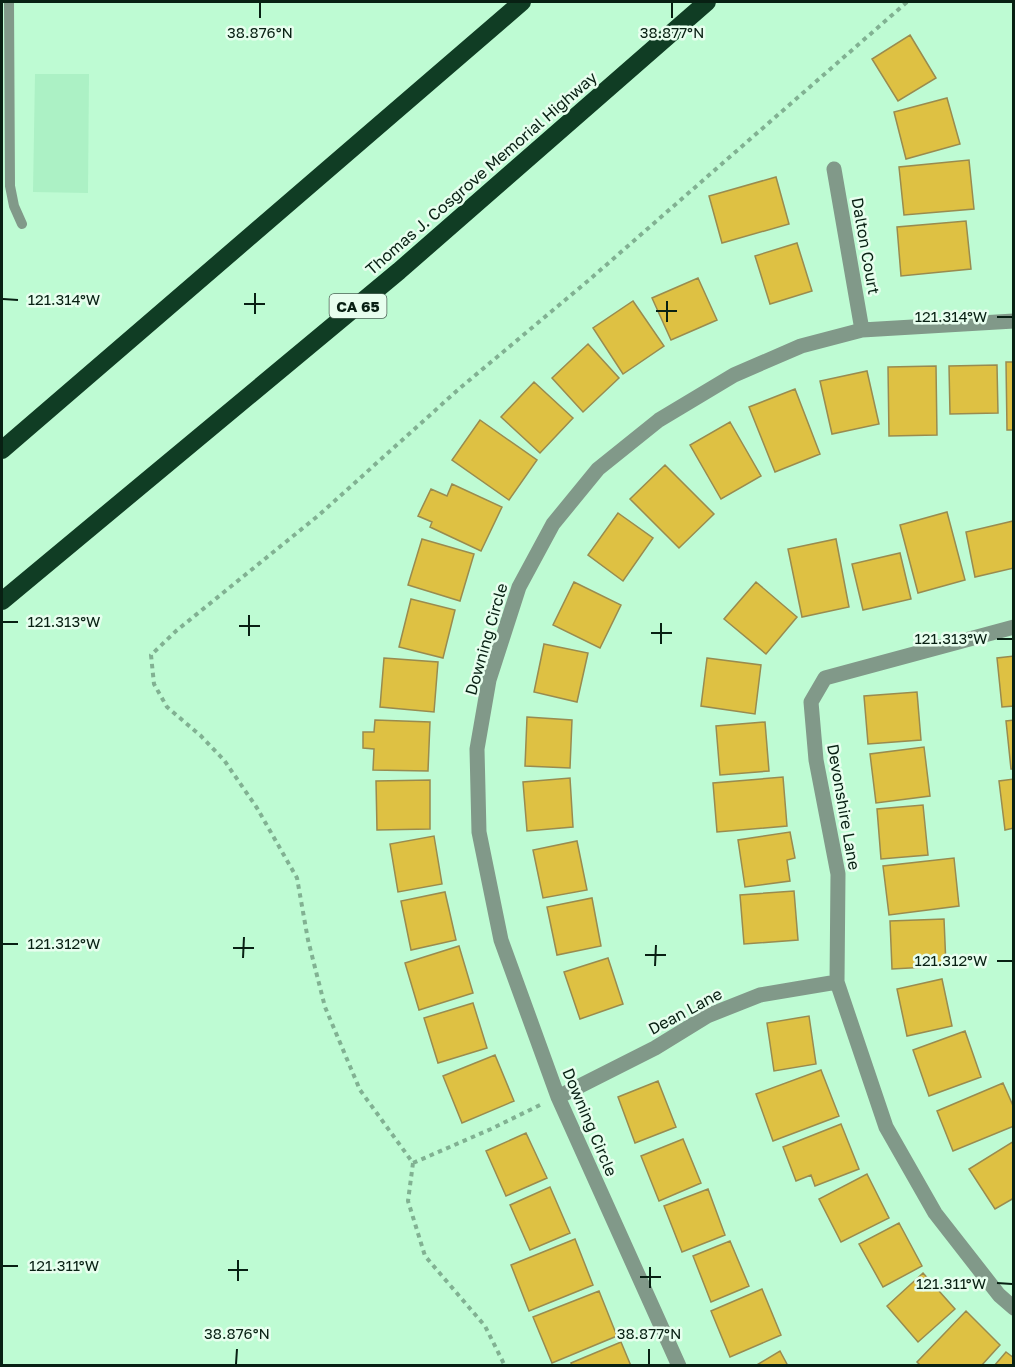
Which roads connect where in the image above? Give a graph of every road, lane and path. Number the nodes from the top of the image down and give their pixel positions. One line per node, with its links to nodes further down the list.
1 (9, 2): 6 (lane)
2 (522, 2): 9 (highway)
3 (706, 2): 10 (highway, Thomas J. Cosgrove Memorial Highway / CA 65)
4 (907, 2): 14 (path)
5 (834, 169): 8 (street, Dalton Court)
6 (22, 224)
7 (1014, 321): 8 (street, Downing Circle)
8 (862, 330): 13 (street, Downing Circle)
9 (2, 450)
10 (2, 601)
11 (1014, 627): 12 (street, Devonshire Lane)
12 (837, 982): 13 (street, Dean Lane); 15 (street, Devonshire Lane)
13 (558, 1096): 14 (path); 17 (street, Downing Circle)
14 (413, 1163): 16 (path)
15 (1014, 1308)
16 (505, 1365)
17 (680, 1365)

